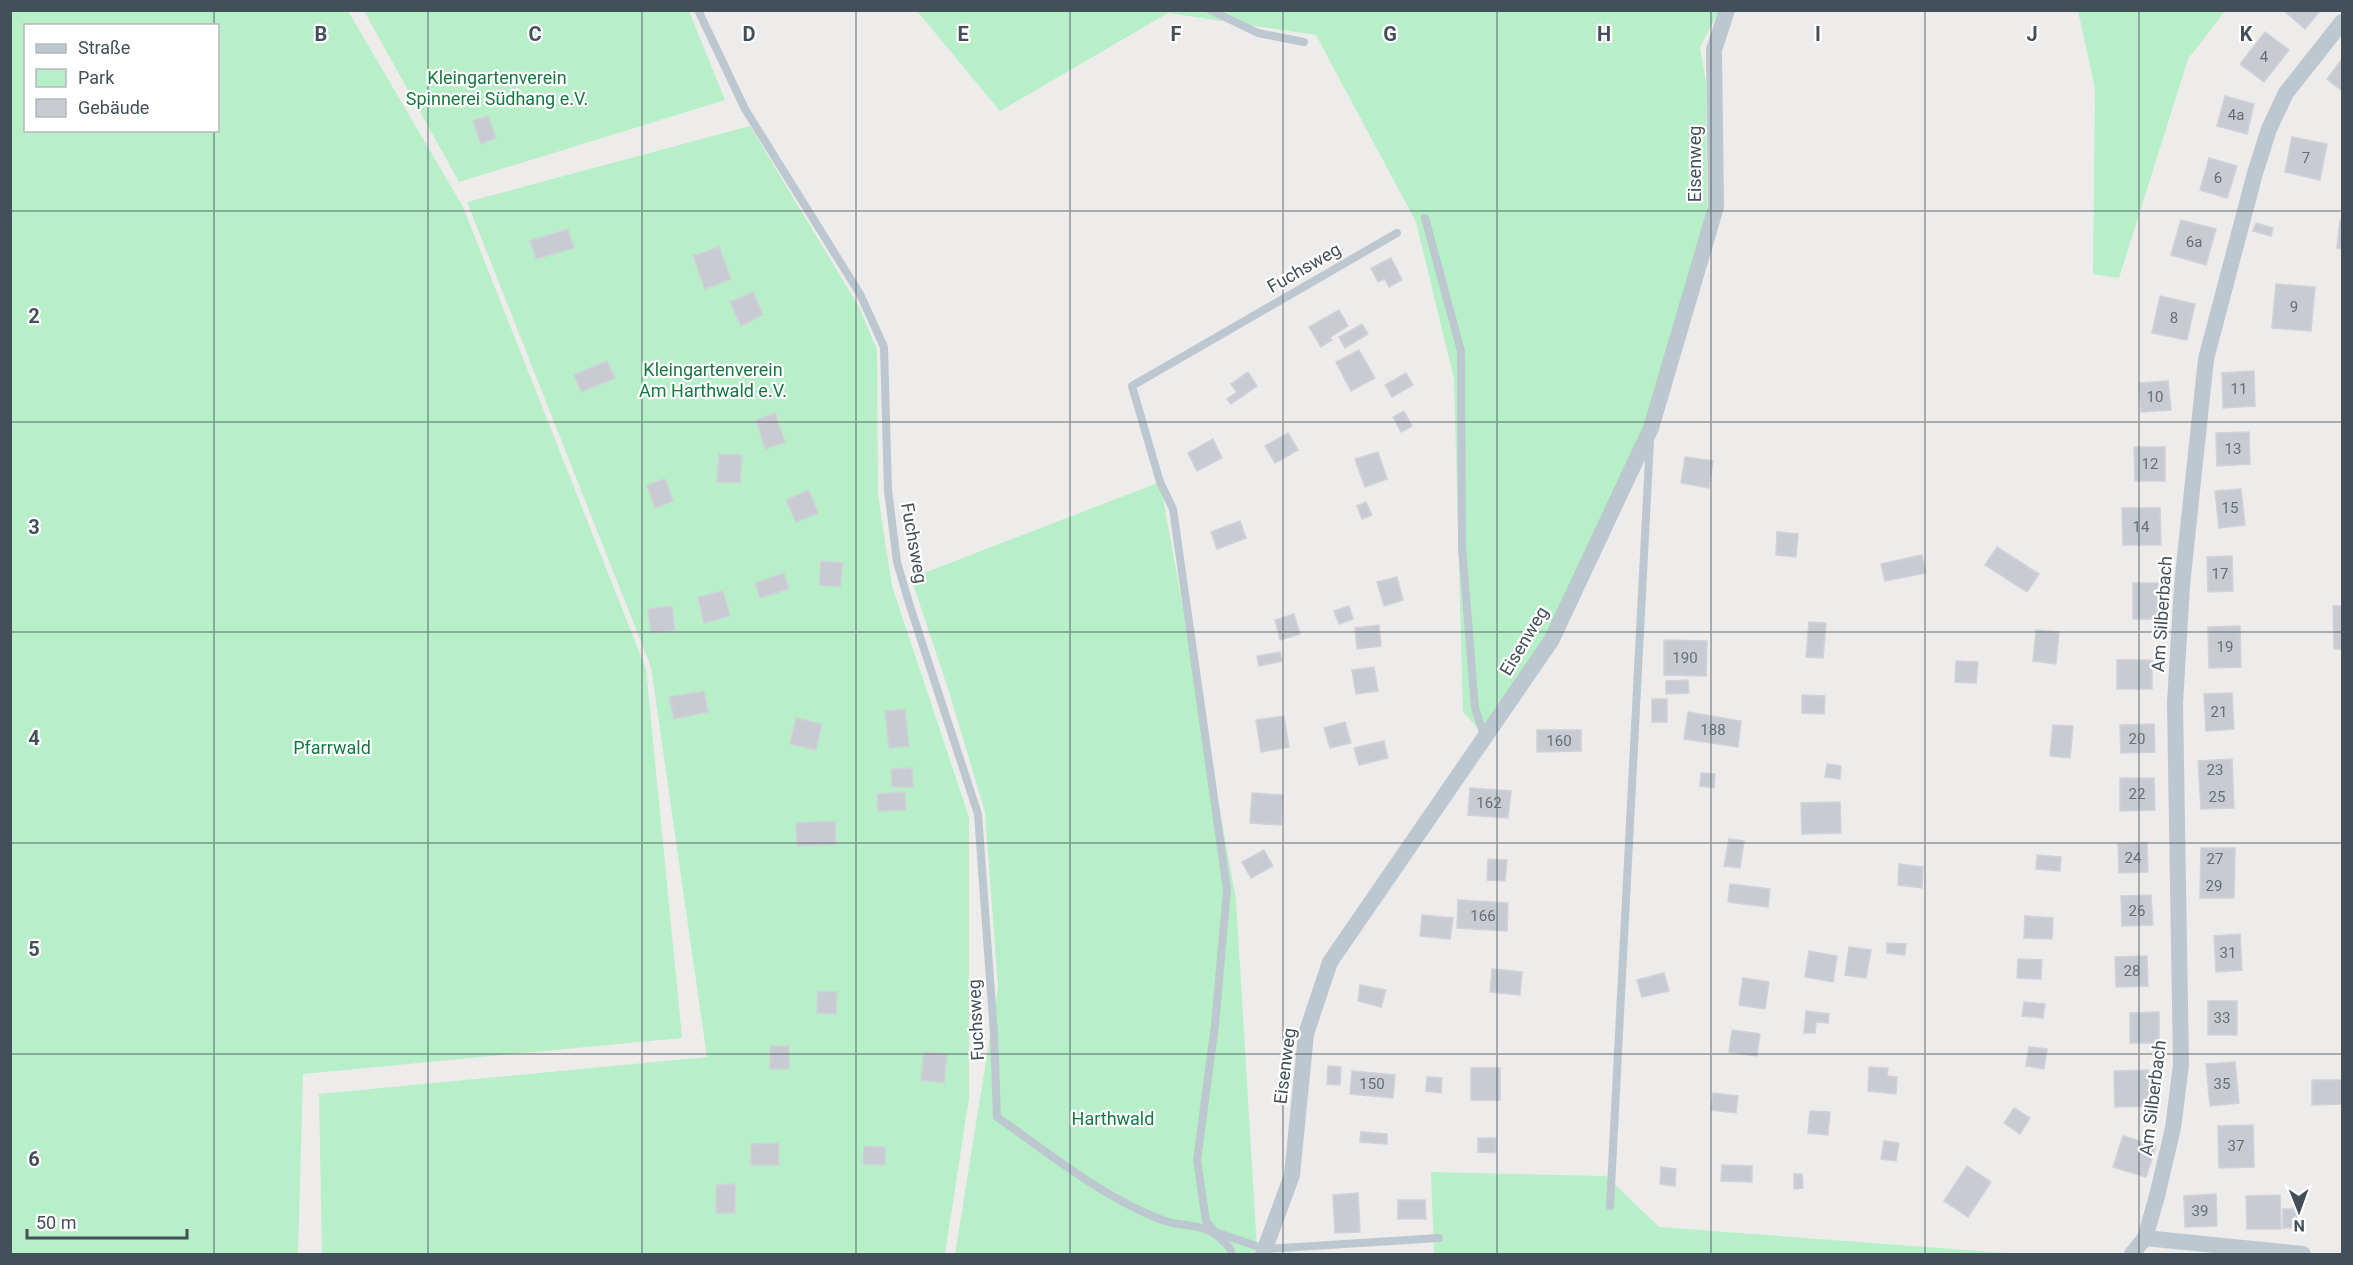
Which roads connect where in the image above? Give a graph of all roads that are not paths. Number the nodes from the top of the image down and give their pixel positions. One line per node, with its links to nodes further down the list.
1 (698, 10): 11 (lane, Fuchsweg)
2 (1210, 10): 5 (lane)
3 (1727, 10): 8 (street, Eisenweg)
4 (2343, 22): 13 (street, Am Silberbach)
5 (1304, 42)
6 (1425, 218): 9 (lane)
7 (1397, 233): 11 (lane, Fuchsweg)
8 (1651, 428): 9 (street, Eisenweg); 10 (lane)
9 (1485, 738): 14 (street, Eisenweg)
10 (1610, 1206)
11 (1215, 1232): 14 (lane); 15 (lane)
12 (1439, 1238): 14 (lane)
13 (2145, 1238): 16 (street, Am Silberbach); 17 (street)
14 (1264, 1252)
15 (1232, 1254)
16 (2132, 1254)
17 (2303, 1254)

